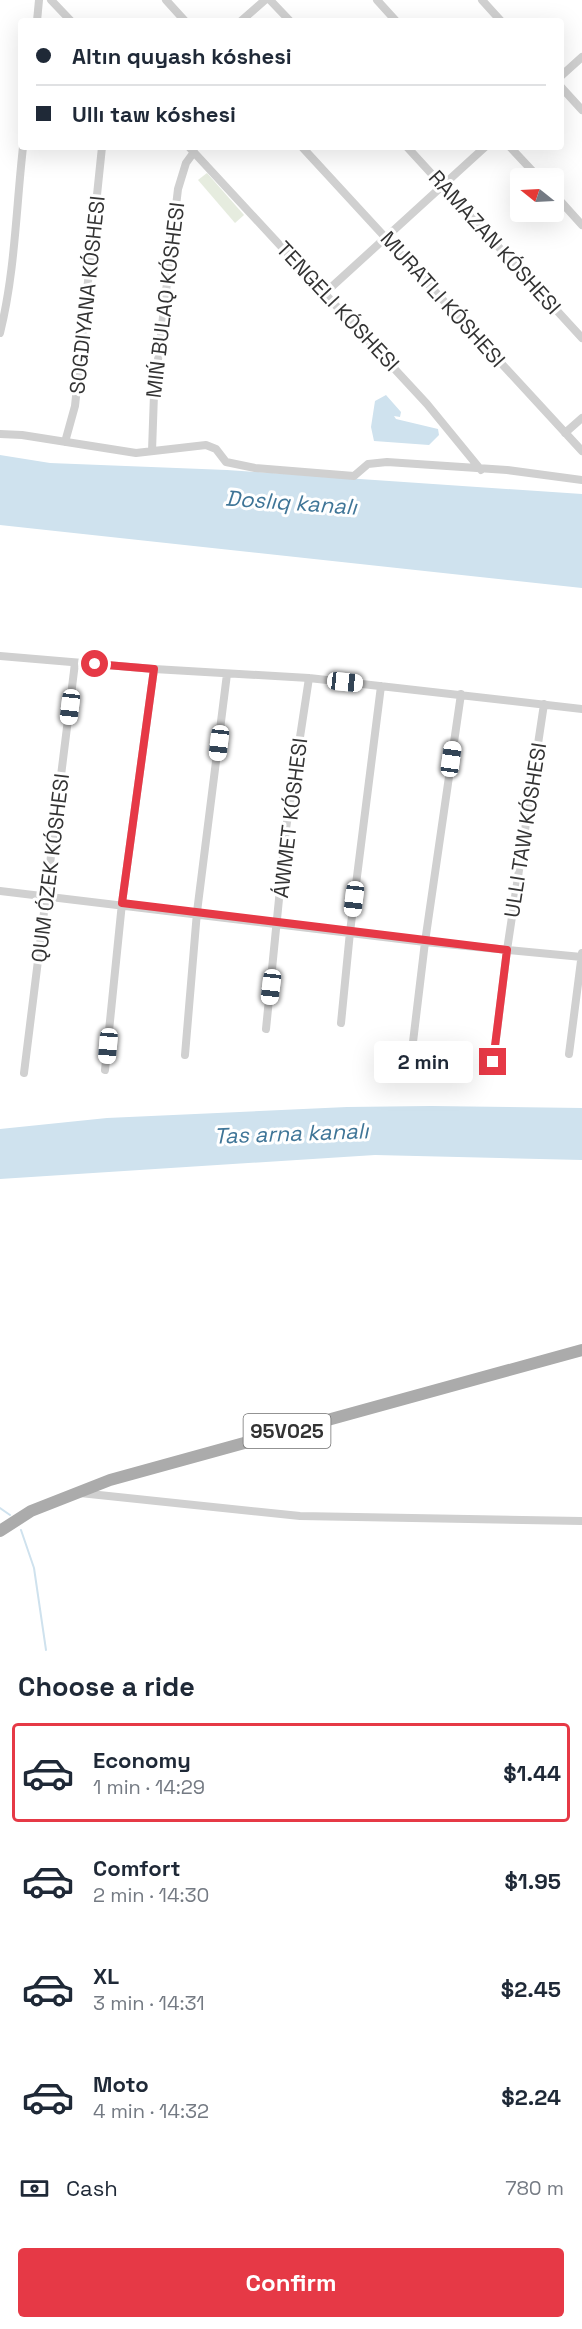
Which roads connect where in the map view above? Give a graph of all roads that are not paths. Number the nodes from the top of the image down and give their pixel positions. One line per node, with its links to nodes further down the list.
1 (39, 0): 8 (street)
2 (51, 0): 9 (street)
3 (166, 0): 10 (street)
4 (265, 0): 11 (street)
5 (270, 0): 12 (street)
6 (377, 0): 13 (street)
7 (482, 0): 14 (street)
8 (37, 18)
9 (69, 18)
10 (182, 18)
11 (244, 18)
12 (287, 18)
13 (393, 18)
14 (498, 18)
15 (582, 57): 16 (street)
16 (564, 73)
17 (564, 90): 18 (street)
18 (582, 110)
19 (23, 150): 33 (street)
20 (102, 150): 38 (street, SOGDIYANA KÓSHESI)
21 (192, 150): 39 (street)
22 (193, 150): 32 (street, TENGELI KÓSHESI)
23 (306, 150): 31 (street)
24 (410, 150): 28 (street, RAMAZAN KÓSHESI)
25 (482, 150): 28 (street)
26 (513, 150): 27 (street)
27 (530, 168)
28 (444, 186): 31 (street); 34 (street, RAMAZAN KÓSHESI)
29 (564, 205): 30 (street)
30 (582, 225)
31 (386, 237): 32 (street); 36 (street)
32 (326, 292): 41 (street, TENGELI KÓSHESI)
33 (0, 333)
34 (582, 338)
35 (582, 418): 36 (street)
36 (565, 433): 40 (street)
37 (0, 434): 38 (street)
38 (65, 442): 39 (street)
39 (152, 451): 41 (street)
40 (582, 451)
41 (482, 470): 42 (street)
42 (582, 480)
43 (0, 656): 44 (street)
44 (75, 663): 45 (street); 53 (street, QUM ÓZEK KÓSHESI)
45 (154, 669): 46 (street); 54 (street)
46 (227, 674): 47 (street); 55 (street)
47 (309, 678): 48 (street); 56 (street, ÁWMET KÓSHESI)
48 (381, 686): 49 (street); 57 (street)
49 (460, 694): 50 (street); 58 (street)
50 (544, 704): 51 (street); 59 (street)
51 (582, 709)
52 (0, 891): 53 (street)
53 (46, 897): 54 (street); 68 (street, QUM ÓZEK KÓSHESI)
54 (122, 903): 55 (street); 67 (street)
55 (197, 912): 56 (street); 65 (street)
56 (278, 923): 57 (street); 62 (street, ÁWMET KÓSHESI)
57 (350, 932): 58 (street); 61 (street)
58 (425, 942): 59 (street); 63 (street)
59 (507, 950): 60 (street); 66 (street)
60 (582, 955): 64 (street)
61 (341, 1023)
62 (266, 1029)
63 (413, 1042)
64 (569, 1054)
65 (185, 1055)
66 (493, 1062)
67 (105, 1070)
68 (24, 1073)
69 (582, 1350): 70 (main road, 95V025)
70 (74, 1493): 71 (street); 72 (main road, 95V025)
71 (582, 1521)
72 (0, 1531)

